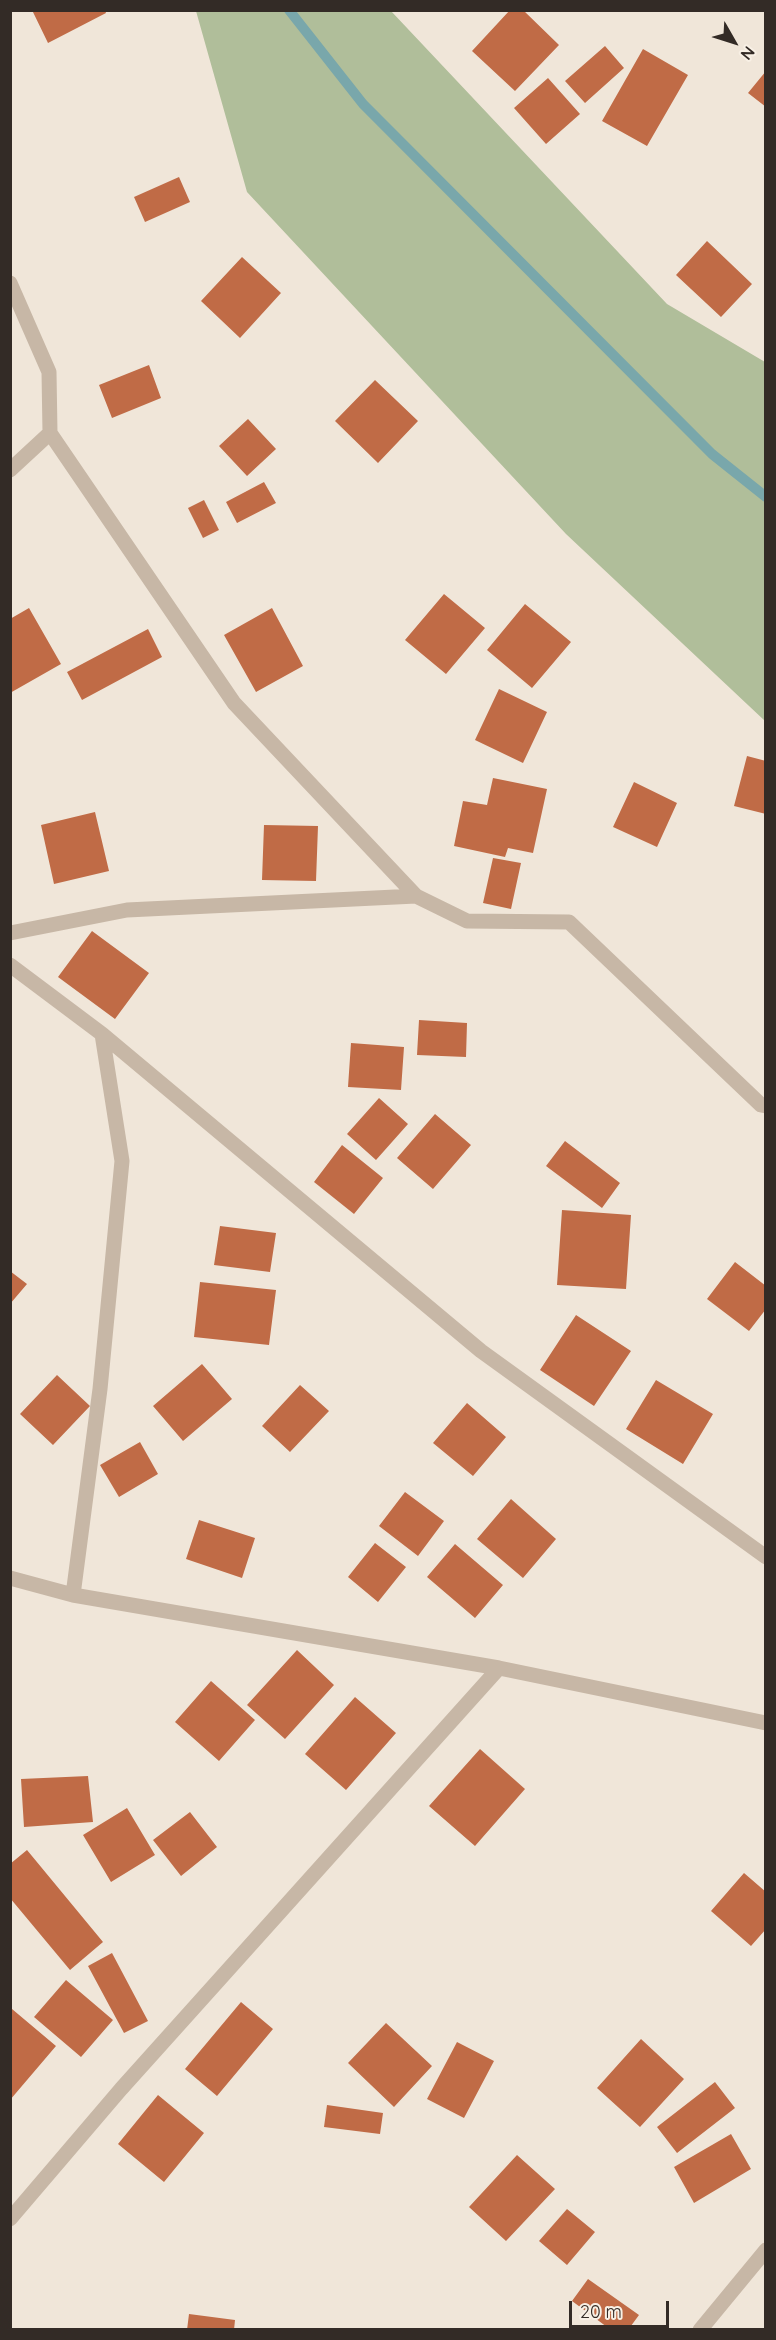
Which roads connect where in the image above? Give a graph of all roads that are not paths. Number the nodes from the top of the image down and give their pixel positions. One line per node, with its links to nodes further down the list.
1 (10, 284): 2 (street)
2 (50, 434): 3 (street); 4 (street)
3 (10, 470)
4 (416, 896): 5 (street); 8 (street)
5 (10, 933)
6 (10, 965): 7 (street)
7 (102, 1034): 9 (street); 11 (street)
8 (765, 1106)
9 (765, 1557)
10 (10, 1578): 11 (street)
11 (73, 1595): 12 (street)
12 (499, 1668): 13 (street); 14 (street)
13 (765, 1723)
14 (10, 2219)
15 (765, 2250): 16 (street)
16 (700, 2330)

